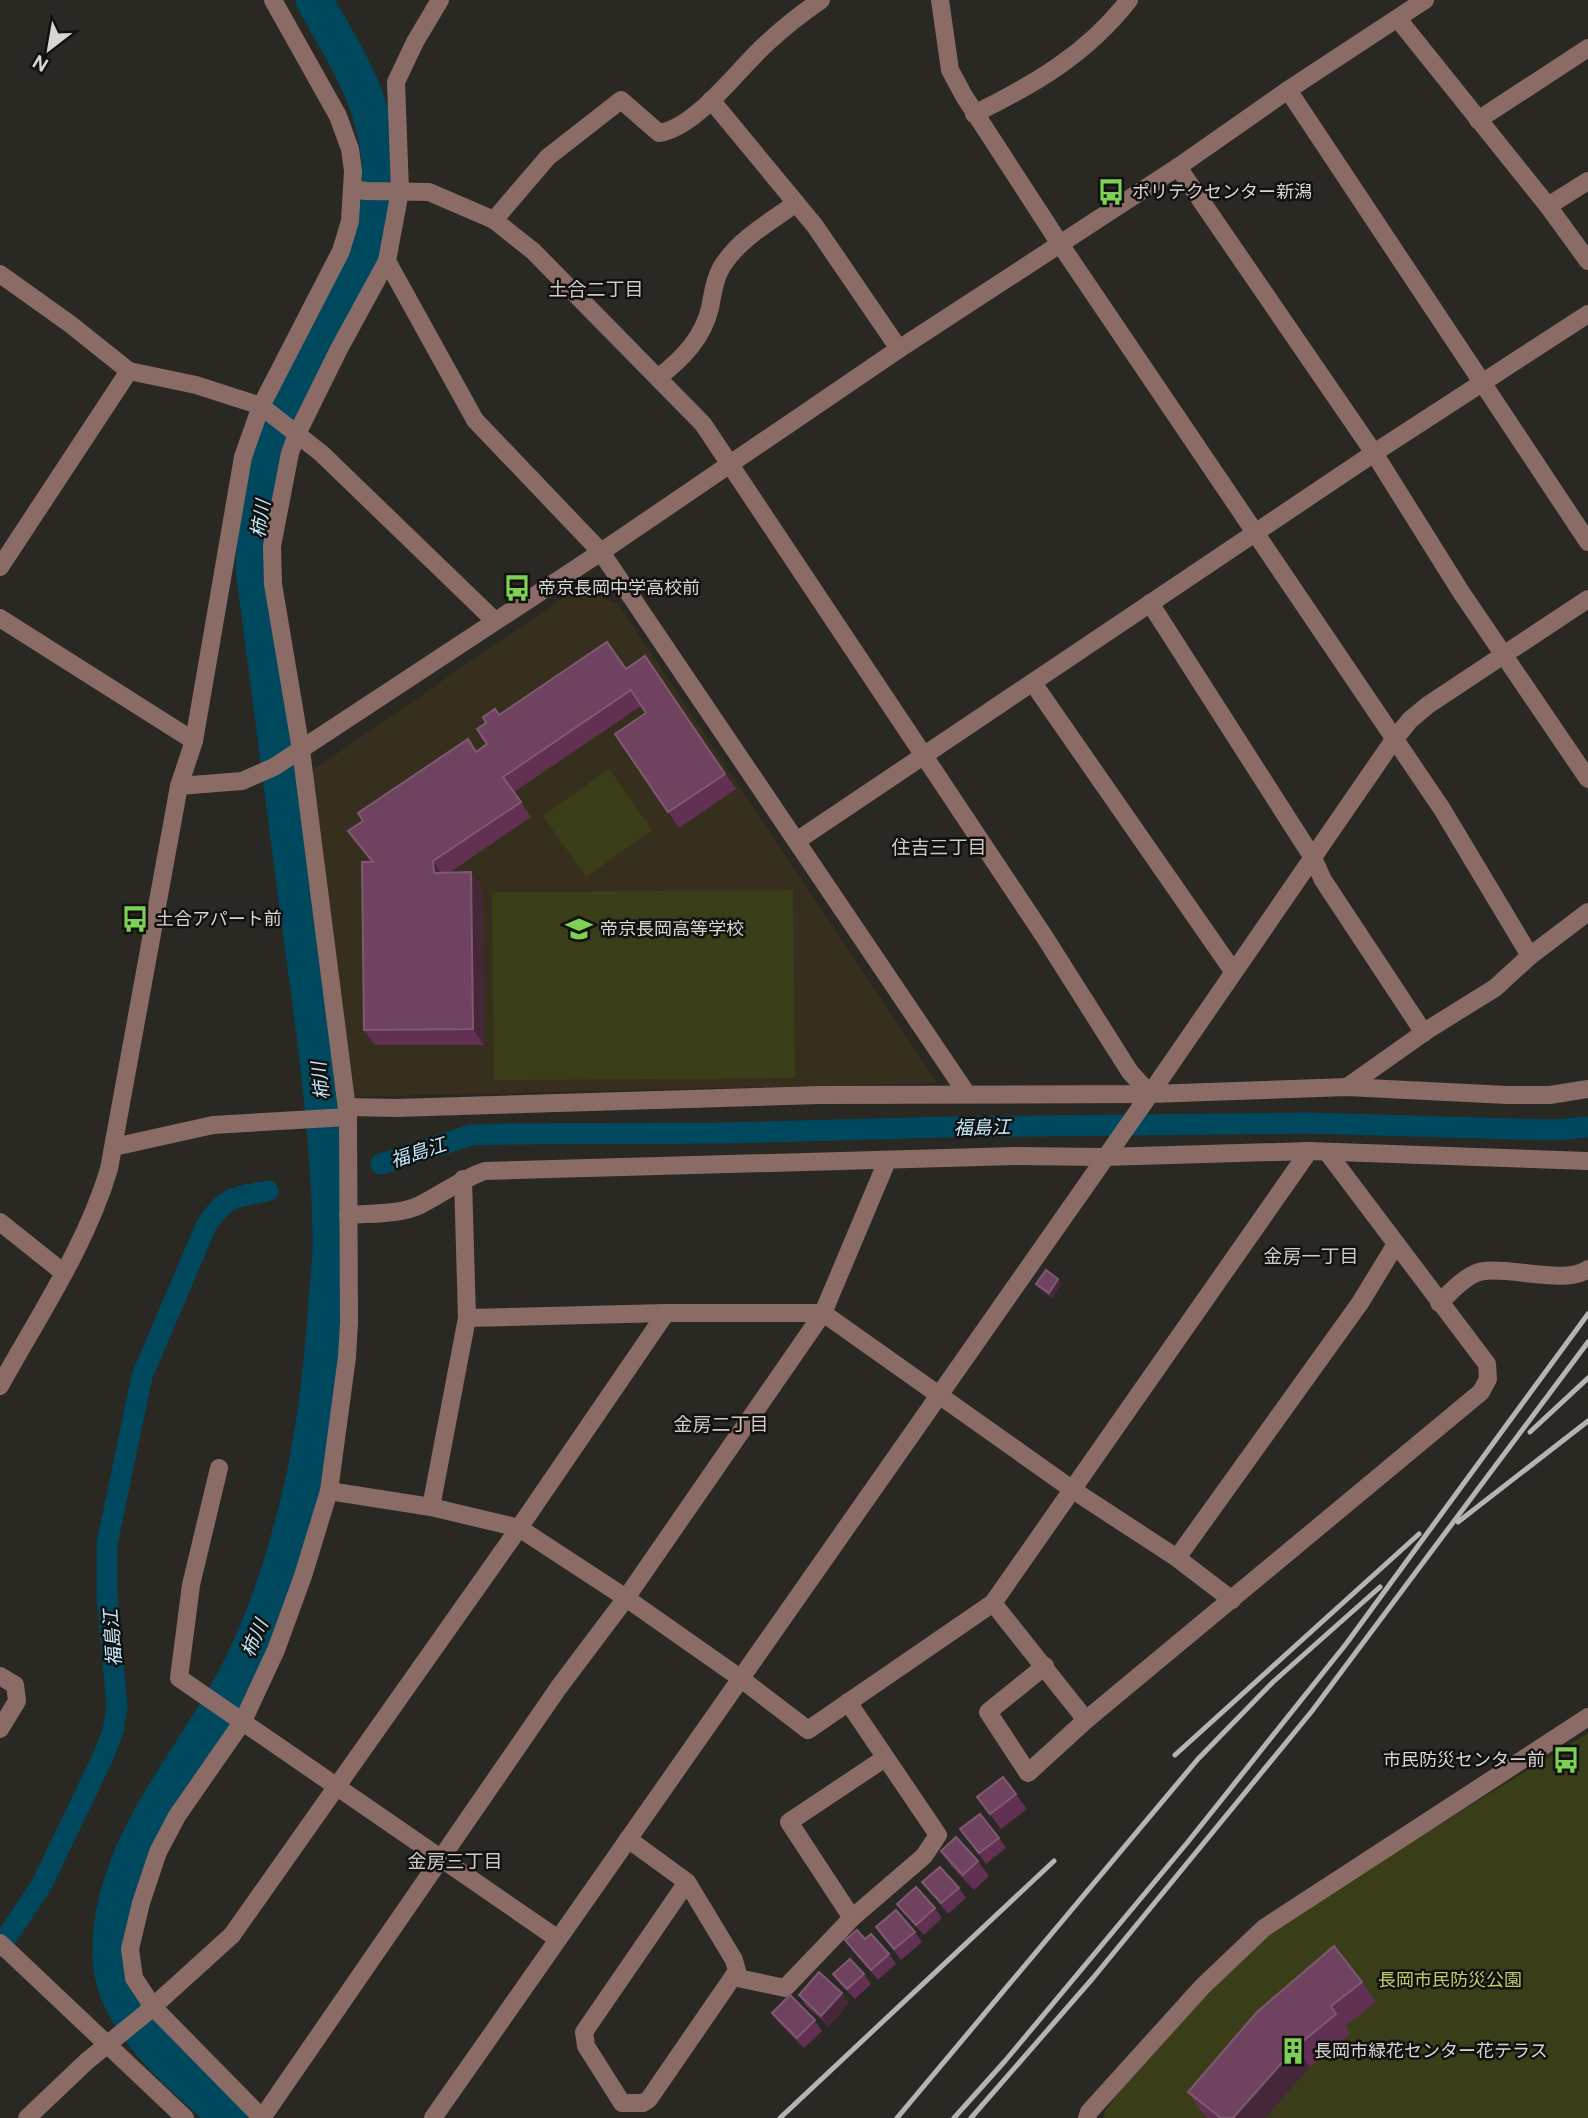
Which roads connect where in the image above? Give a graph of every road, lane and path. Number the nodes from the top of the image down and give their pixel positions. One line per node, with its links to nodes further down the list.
1 (273, 0): 15 (street)
2 (440, 0): 16 (street)
3 (821, 0): 10 (street)
4 (940, 0): 11 (street)
5 (1129, 0): 11 (street)
6 (1425, 0): 7 (street)
7 (1398, 19): 9 (street); 12 (street)
8 (1588, 48): 12 (street)
9 (1288, 90): 13 (street); 28 (street)
10 (711, 100): 17 (street); 19 (street)
11 (974, 114): 20 (street)
12 (1478, 120): 18 (street)
13 (1178, 167): 20 (street); 31 (street)
14 (1588, 181): 18 (street)
15 (360, 190): 16 (street); 29 (street)
16 (396, 192): 19 (street); 21 (street)
17 (796, 203): 25 (street); 27 (street)
18 (1548, 206): 22 (street)
19 (494, 220): 27 (street)
20 (1060, 244): 25 (street); 33 (street)
21 (387, 261): 30 (street); 35 (street)
22 (1588, 261)
23 (0, 274): 26 (street)
24 (1588, 314): 28 (street)
25 (899, 349): 32 (street)
26 (129, 371): 29 (street); 36 (street)
27 (659, 377): 32 (street)
28 (1481, 382): 31 (street); 34 (street)
29 (261, 405): 30 (street); 43 (street)
30 (298, 434): 40 (street); 45 (street)
31 (1374, 453): 33 (street); 41 (street)
32 (730, 463): 35 (street); 46 (street)
33 (1254, 533): 38 (street); 44 (street)
34 (1588, 542)
35 (601, 552): 40 (street); 49 (street)
36 (0, 567)
37 (1588, 600): 41 (street)
38 (1150, 603): 42 (street); 50 (street)
39 (0, 618): 43 (street)
40 (495, 621): 45 (street)
41 (1503, 655): 44 (street); 47 (street)
42 (1033, 683): 46 (street); 53 (street)
43 (194, 741): 48 (street)
44 (1393, 741): 50 (street); 52 (street)
45 (294, 754): 48 (street); 59 (street)
46 (925, 755): 49 (street); 58 (street)
47 (1588, 779)
48 (179, 786): 60 (street)
49 (798, 840): 57 (street)
50 (1313, 858): 53 (street); 54 (street)
51 (1588, 912): 52 (street)
52 (1530, 956): 54 (street)
53 (1233, 971): 58 (street)
54 (1424, 1033): 55 (street)
55 (1347, 1087): 56 (street); 58 (street)
56 (1588, 1089)
57 (967, 1094): 58 (street); 59 (street)
58 (1146, 1099): 61 (street)
59 (345, 1114): 60 (street); 66 (street)
60 (114, 1147): 70 (street)
61 (1110, 1151): 62 (street); 63 (street); 76 (street)
62 (1318, 1151): 64 (street); 68 (street); 78 (street)
63 (887, 1161): 65 (street); 73 (street)
64 (1588, 1161)
65 (463, 1179): 66 (street); 74 (street)
66 (348, 1215): 79 (street)
67 (0, 1222): 70 (street)
68 (1396, 1244): 71 (street); 82 (street)
69 (1588, 1269): 71 (street)
70 (64, 1273): 75 (street)
71 (1439, 1303): 84 (street)
72 (666, 1313): 73 (street); 74 (street); 81 (street)
73 (823, 1313): 76 (street); 83 (street)
74 (467, 1318): 80 (street)
75 (0, 1385)
76 (941, 1395): 78 (street); 88 (street)
77 (219, 1468): 91 (street)
78 (1073, 1490): 82 (street); 85 (street)
79 (329, 1491): 80 (street); 91 (street)
80 (431, 1507): 81 (street)
81 (519, 1528): 83 (street); 95 (street)
82 (1177, 1558): 84 (street)
83 (626, 1598): 88 (street); 97 (street)
84 (1232, 1600): 92 (street)
85 (993, 1603): 86 (street); 89 (street)
86 (1045, 1666): 92 (street); 92 (street)
87 (0, 1676): 93 (street)
88 (740, 1678): 89 (street); 96 (street)
89 (848, 1702): 94 (street)
90 (1588, 1717): 109 (street)
91 (240, 1718): 95 (street); 103 (street)
92 (1086, 1720)
93 (0, 1730)
94 (885, 1758): 99 (street); 99 (street)
95 (336, 1787): 97 (street); 103 (street)
96 (628, 1839): 98 (street); 100 (street)
97 (441, 1859): 100 (street); 107 (street)
98 (687, 1882): 102 (street); 102 (street)
99 (852, 1918): 102 (street)
100 (558, 1939): 108 (street)
101 (0, 1943): 104 (street)
102 (733, 1977)
103 (149, 2010): 104 (street); 107 (street)
104 (113, 2038): 105 (street); 106 (street)
105 (27, 2118)
106 (185, 2118)
107 (262, 2118)
108 (433, 2118)
109 (1087, 2118)

